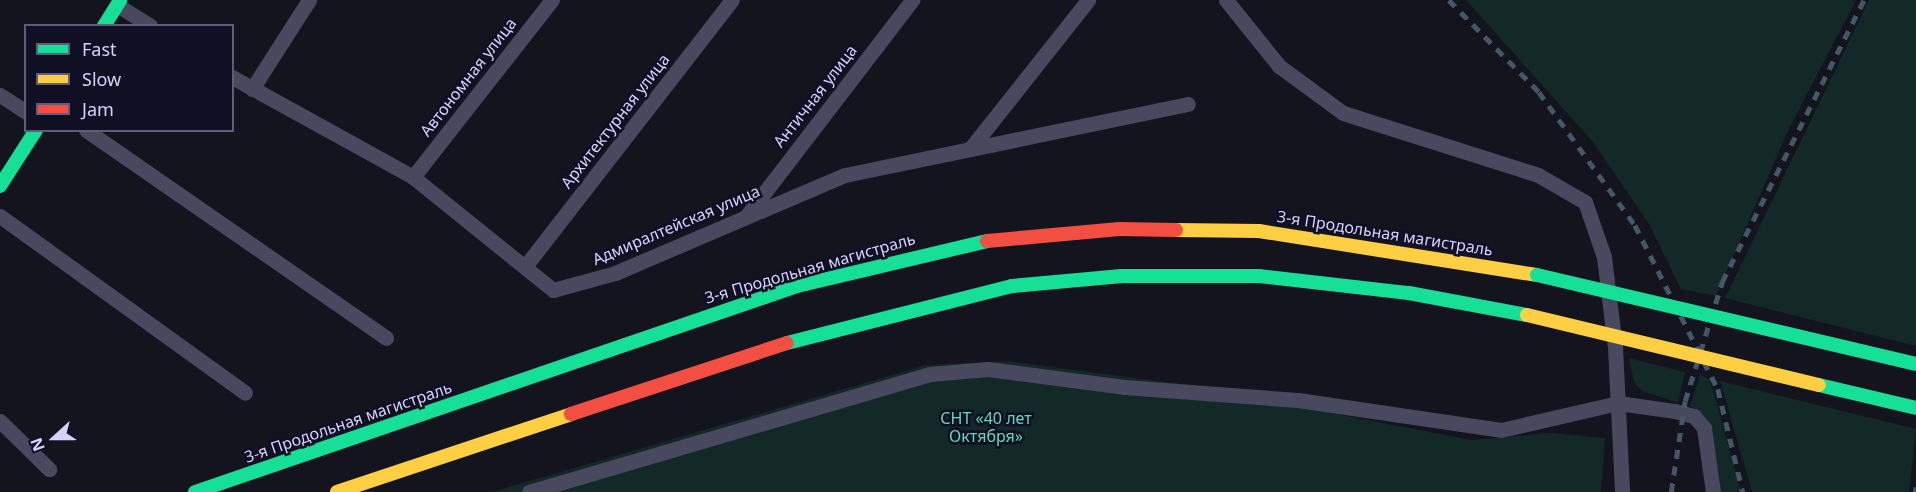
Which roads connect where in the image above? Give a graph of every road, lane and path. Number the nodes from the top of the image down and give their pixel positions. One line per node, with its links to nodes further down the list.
1 (309, 0): 11 (street)
2 (552, 0): 18 (street, Автономная улица)
3 (732, 0): 22 (street, Архитектурная улица)
4 (912, 0): 20 (street, Античная улица)
5 (1088, 0): 17 (street)
6 (1226, 0): 26 (street)
7 (119, 3): 8 (main road); 9 (street)
8 (105, 24)
9 (147, 24)
10 (234, 78): 11 (street, Адмиралтейская улица)
11 (252, 89): 18 (street, Адмиралтейская улица)
12 (0, 95): 14 (street)
13 (1188, 104): 17 (street, Адмиралтейская улица)
14 (24, 111)
15 (35, 132): 19 (main road)
16 (89, 132): 23 (street)
17 (970, 149): 20 (street, Адмиралтейская улица)
18 (413, 177): 22 (street, Адмиралтейская улица)
19 (0, 186)
20 (747, 215): 22 (street, Адмиралтейская улица)
21 (0, 216): 25 (street)
22 (527, 264)
23 (386, 338)
24 (1916, 364): 30 (main road, 3-я Продольная магистраль, bridge)
25 (245, 393)
26 (1618, 403): 32 (street); 33 (street); 34 (street)
27 (1916, 408): 31 (main road, bridge)
28 (0, 421): 29 (street)
29 (49, 468)
30 (195, 492)
31 (337, 492)
32 (529, 492)
33 (1622, 492)
34 (1713, 492)

